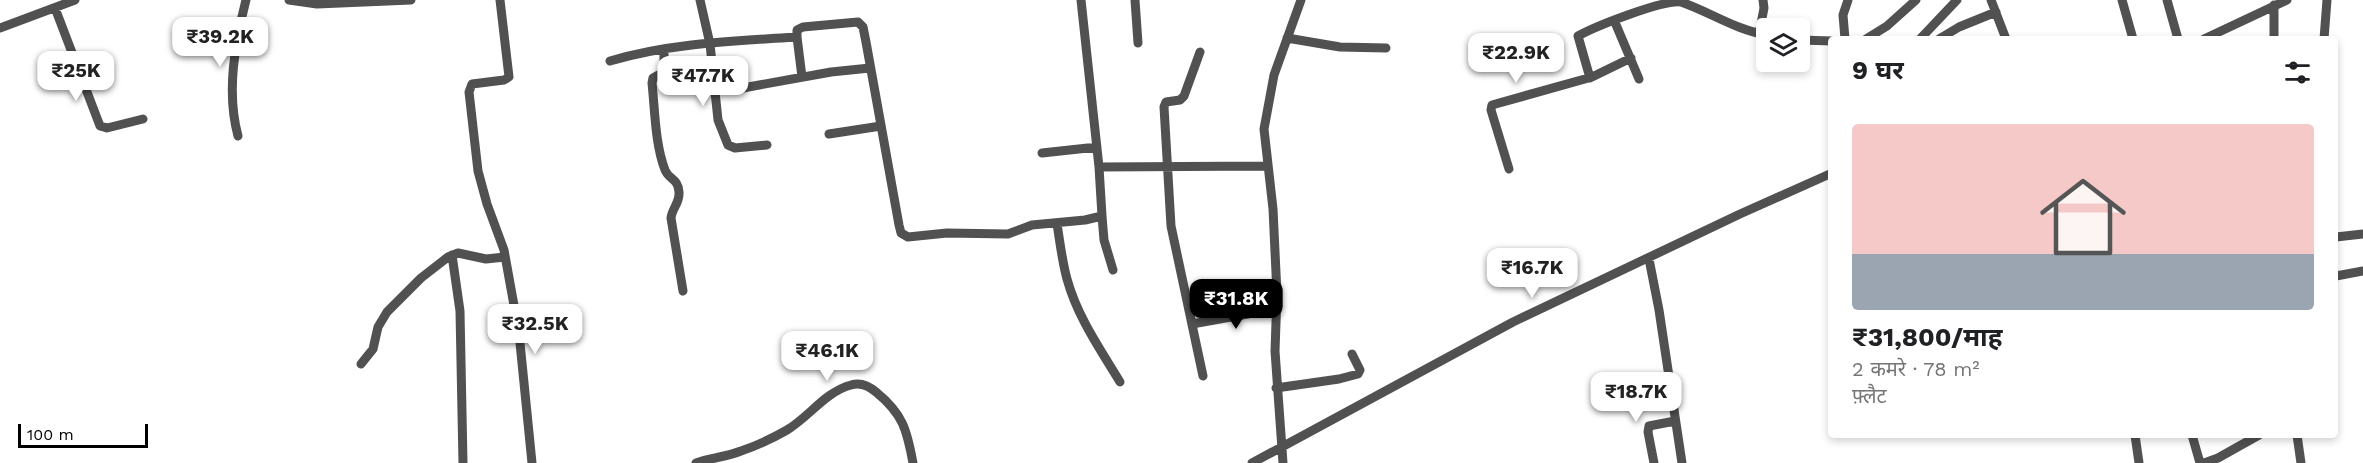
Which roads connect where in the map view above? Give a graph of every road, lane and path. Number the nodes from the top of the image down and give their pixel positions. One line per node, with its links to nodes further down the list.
1 (75, 0): 21 (street)
2 (246, 0): 56 (street)
3 (289, 0): 4 (street)
4 (411, 0)
5 (500, 0): 69 (street)
6 (700, 0): 42 (street)
7 (1081, 0): 58 (street)
8 (1136, 0): 41 (street)
9 (1301, 0): 38 (street)
10 (1763, 0): 23 (street)
11 (1848, 0): 27 (street)
12 (1916, 0): 28 (street)
13 (1957, 0): 29 (street)
14 (1991, 0): 22 (street)
15 (2122, 0): 32 (street)
16 (2167, 0): 33 (street)
17 (2287, 0): 20 (street)
18 (2327, 0): 36 (street)
19 (1652, 2): 24 (street); 26 (street)
20 (2274, 5): 34 (street); 35 (street)
21 (56, 8): 25 (street); 53 (street)
22 (1996, 12): 30 (street); 31 (street)
23 (1764, 18)
24 (1614, 20): 46 (street); 50 (street)
25 (0, 28)
26 (1756, 31)
27 (1845, 36)
28 (1871, 36)
29 (1923, 36)
30 (1944, 36)
31 (2005, 36)
32 (2132, 36)
33 (2177, 36)
34 (2210, 36)
35 (2274, 36)
36 (2324, 36)
37 (797, 37): 42 (street); 48 (street); 49 (street)
38 (1287, 38): 43 (street); 61 (street)
39 (1810, 40): 40 (street)
40 (1828, 41)
41 (1138, 43)
42 (710, 44): 44 (street); 57 (street)
43 (1386, 48)
44 (664, 50): 47 (street); 75 (street)
45 (1200, 52): 60 (street)
46 (1631, 58): 50 (street); 51 (street)
47 (610, 62)
48 (870, 68): 49 (street); 54 (street)
49 (802, 77): 52 (street)
50 (1590, 78): 63 (street)
51 (1639, 79)
52 (744, 88)
53 (143, 119)
54 (881, 126): 55 (street); 66 (street)
55 (829, 134)
56 (238, 136)
57 (767, 145)
58 (1097, 147): 59 (street); 62 (street)
59 (1042, 153)
60 (1167, 166): 61 (street); 62 (street); 77 (street)
61 (1268, 166): 76 (street)
62 (1099, 167): 65 (street)
63 (1509, 169)
64 (1828, 175): 71 (street)
65 (1102, 216): 66 (street); 72 (street)
66 (1057, 224): 81 (street)
67 (2363, 234): 68 (street)
68 (2338, 237)
69 (505, 253): 70 (street); 90 (street)
70 (452, 255): 79 (street); 89 (street)
71 (1649, 259): 83 (street); 88 (street)
72 (1113, 270)
73 (2363, 271): 74 (street)
74 (2338, 276)
75 (683, 291)
76 (1276, 309): 77 (street); 82 (street)
77 (1192, 324): 80 (street)
78 (1352, 354): 82 (street)
79 (361, 364)
80 (1203, 376)
81 (1120, 382)
82 (1276, 388): 88 (street)
83 (1675, 421): 95 (street); 96 (street)
84 (2135, 438): 97 (street)
85 (2193, 438): 98 (street)
86 (2253, 438): 98 (street)
87 (2297, 438): 99 (street)
88 (1281, 447): 93 (street); 94 (street)
89 (463, 463)
90 (532, 463)
91 (696, 463): 92 (street)
92 (913, 463)
93 (1252, 463)
94 (1282, 463)
95 (1654, 463)
96 (1682, 463)
97 (2139, 463)
98 (2202, 463)
99 (2301, 463)

